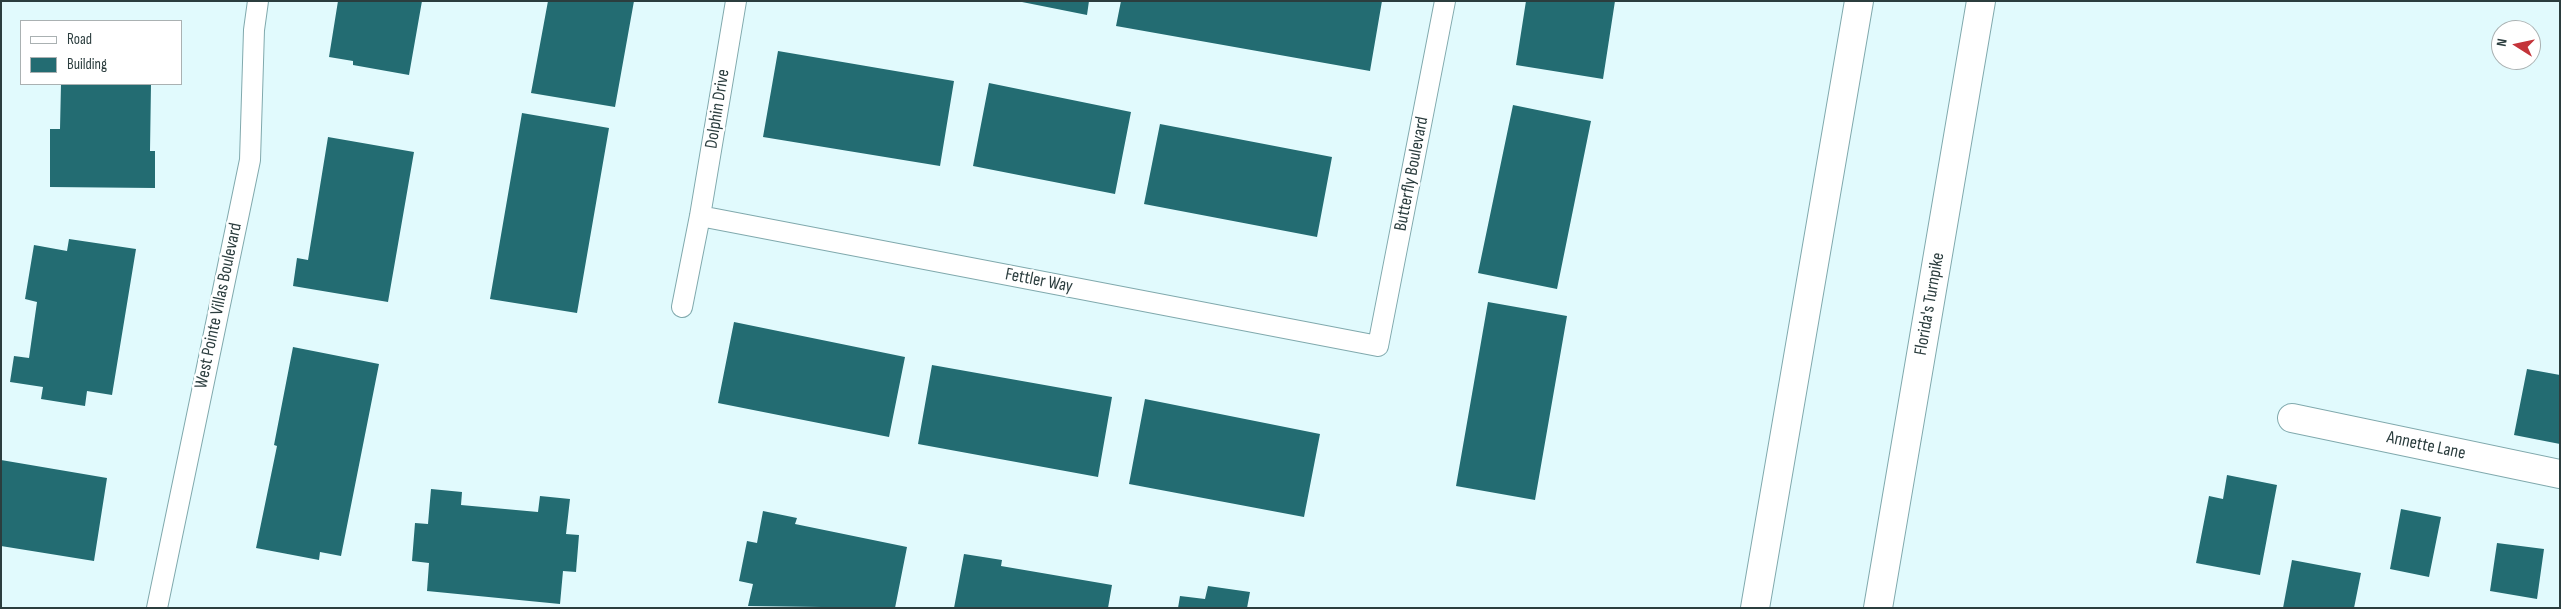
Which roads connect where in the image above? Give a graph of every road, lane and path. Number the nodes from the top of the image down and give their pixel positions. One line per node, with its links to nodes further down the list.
1 (258, 1): 11 (lane, West Pointe Villas Boulevard)
2 (736, 1): 6 (lane, Dolphin Drive)
3 (1446, 1): 8 (lane, Butterfly Boulevard)
4 (1859, 1): 12 (main road)
5 (1982, 1): 13 (main road, Florida's Turnpike)
6 (700, 216): 7 (lane, Dolphin Drive); 8 (lane, Fettler Way)
7 (682, 308)
8 (1378, 346)
9 (2292, 418): 10 (main road, Annette Lane)
10 (2560, 474)
11 (157, 608)
12 (1755, 608)
13 (1878, 608)

